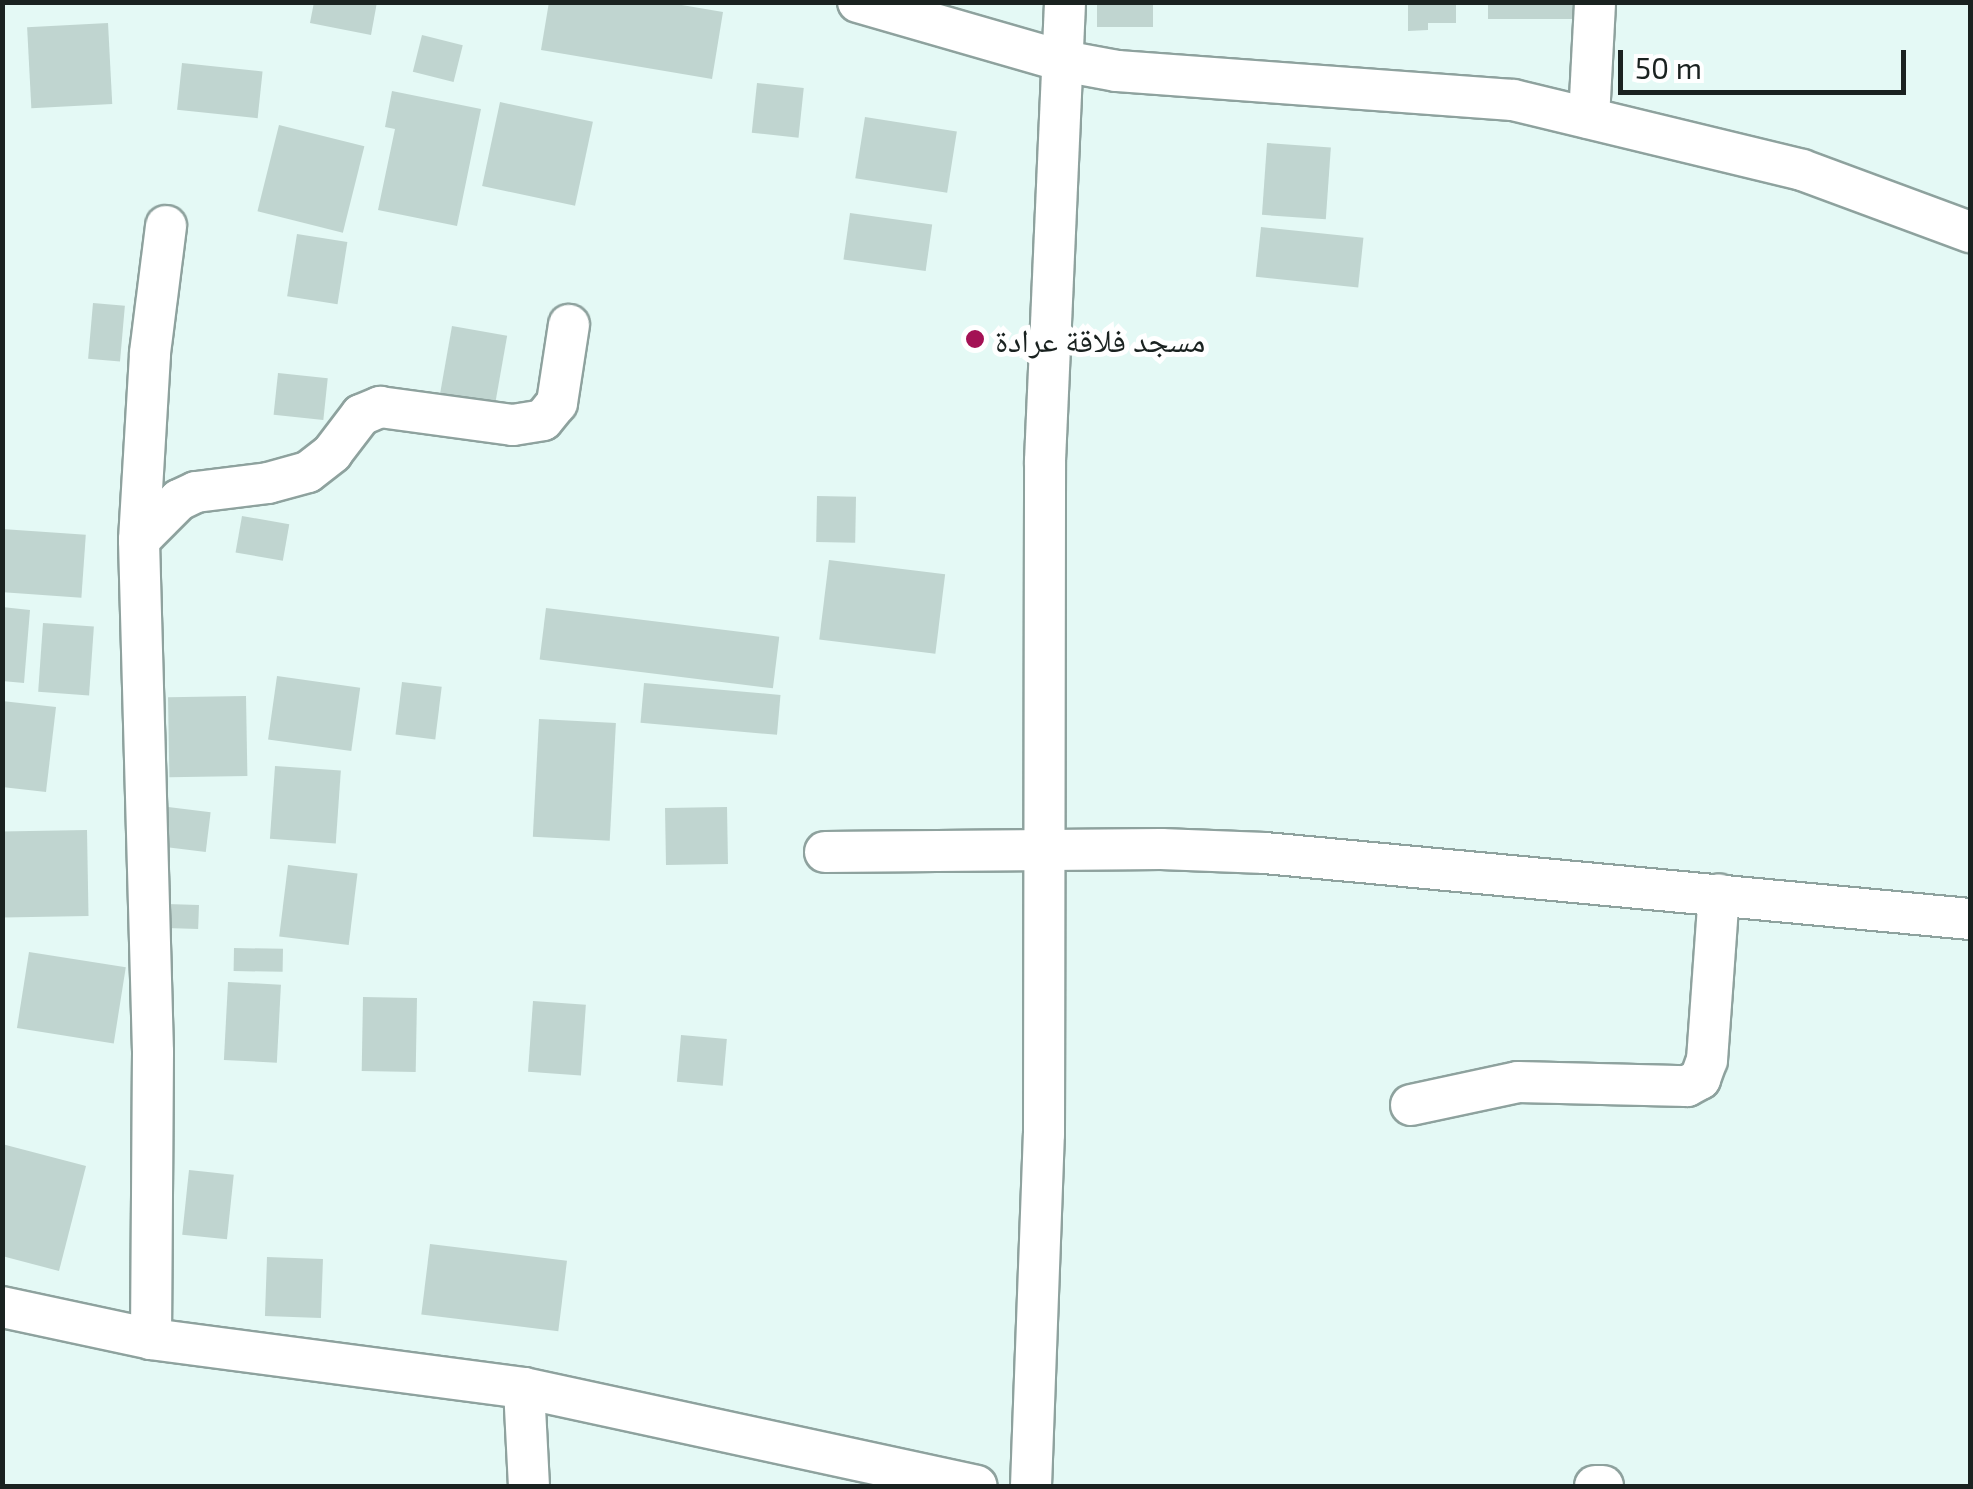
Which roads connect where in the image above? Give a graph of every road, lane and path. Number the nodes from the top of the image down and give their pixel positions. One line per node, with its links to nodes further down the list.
1 (858, 2): 4 (street)
2 (1065, 2): 4 (street)
3 (1595, 2): 5 (street)
4 (1063, 62): 5 (street); 10 (street)
5 (1589, 118): 7 (street)
6 (166, 226): 9 (street)
7 (1970, 232)
8 (568, 325): 9 (street)
9 (138, 540): 16 (street)
10 (1044, 849): 11 (street); 12 (street); 20 (street)
11 (825, 852)
12 (1719, 894): 13 (street); 14 (street)
13 (1970, 919)
14 (1411, 1104)
15 (2, 1307): 16 (street)
16 (151, 1339): 17 (street)
17 (524, 1388): 18 (street); 19 (street)
18 (529, 1486)
19 (976, 1486)
20 (1031, 1486)
21 (1595, 1486): 22 (street)
22 (1603, 1486)

